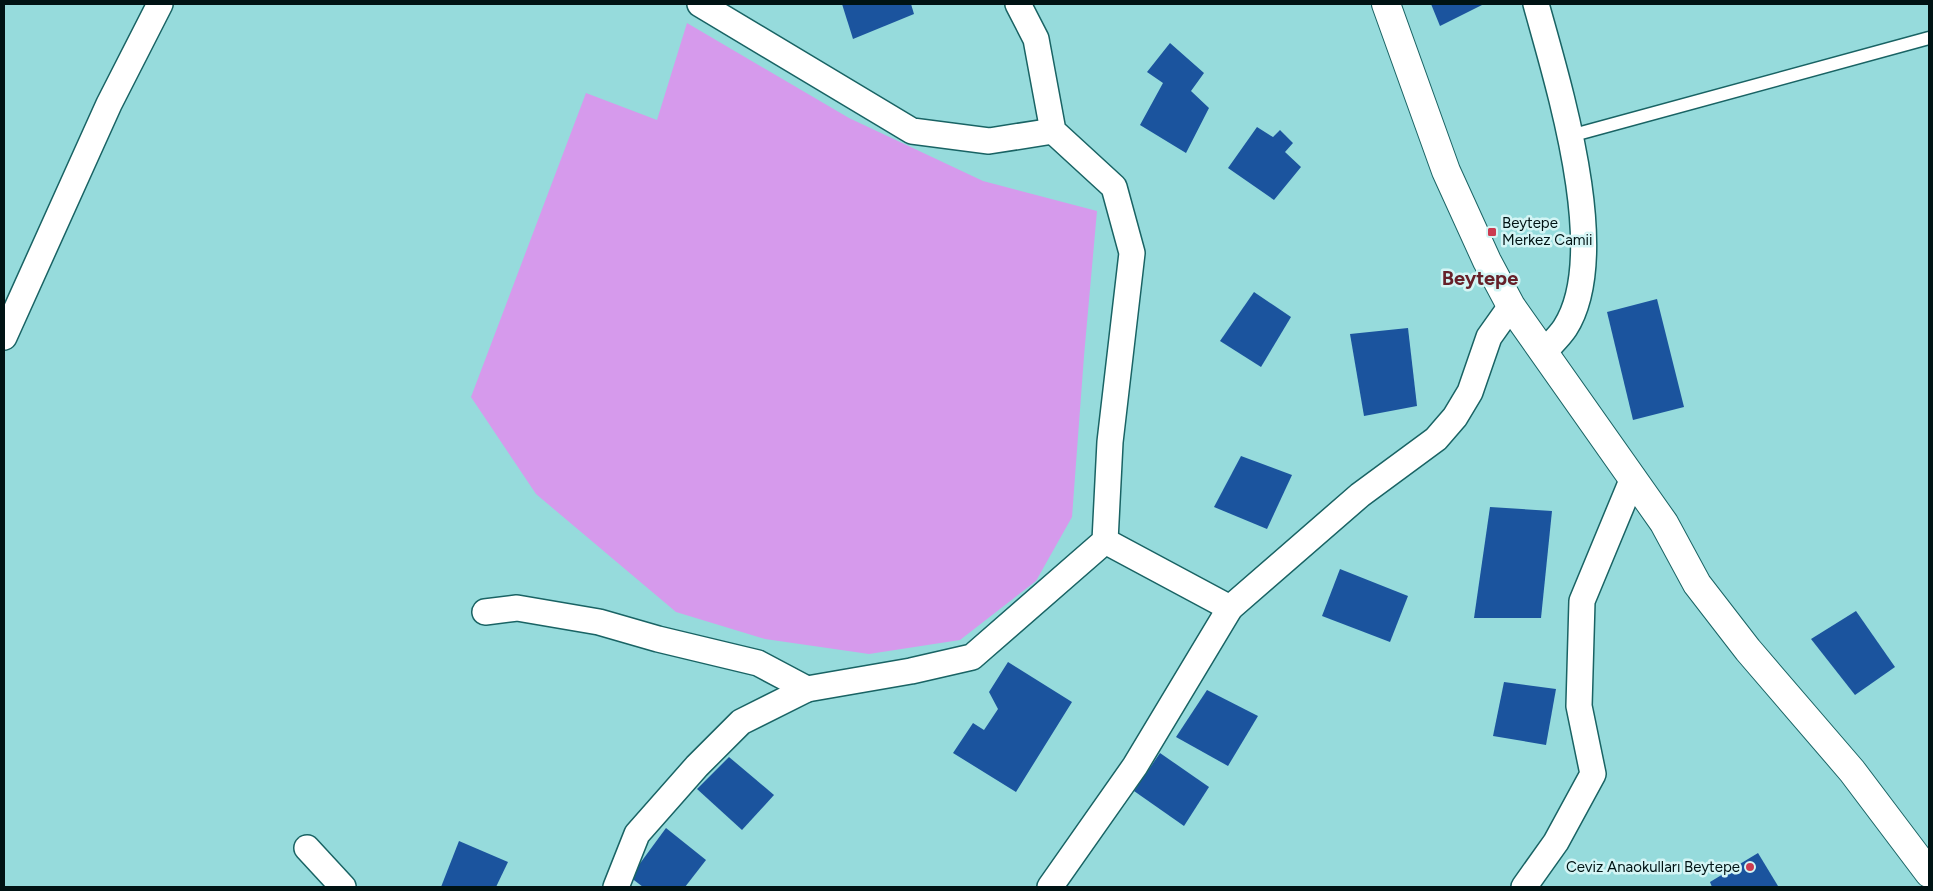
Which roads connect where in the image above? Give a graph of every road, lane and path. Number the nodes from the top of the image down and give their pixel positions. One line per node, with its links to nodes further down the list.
1 (160, 4): 10 (street)
2 (700, 4): 7 (street)
3 (1018, 4): 7 (street)
4 (1386, 4): 9 (street)
5 (1536, 4): 8 (street)
6 (1929, 38): 8 (lane)
7 (1053, 131): 13 (street)
8 (1570, 136): 11 (street)
9 (1511, 306): 11 (street); 14 (street)
10 (4, 337)
11 (1545, 351): 12 (street)
12 (1633, 478): 18 (street); 22 (street)
13 (1105, 541): 14 (street); 16 (street)
14 (1230, 608): 21 (street)
15 (485, 612): 16 (street)
16 (807, 689): 20 (street)
17 (307, 848): 19 (street)
18 (1929, 873)
19 (343, 887)
20 (616, 887)
21 (1050, 887)
22 (1524, 887)

